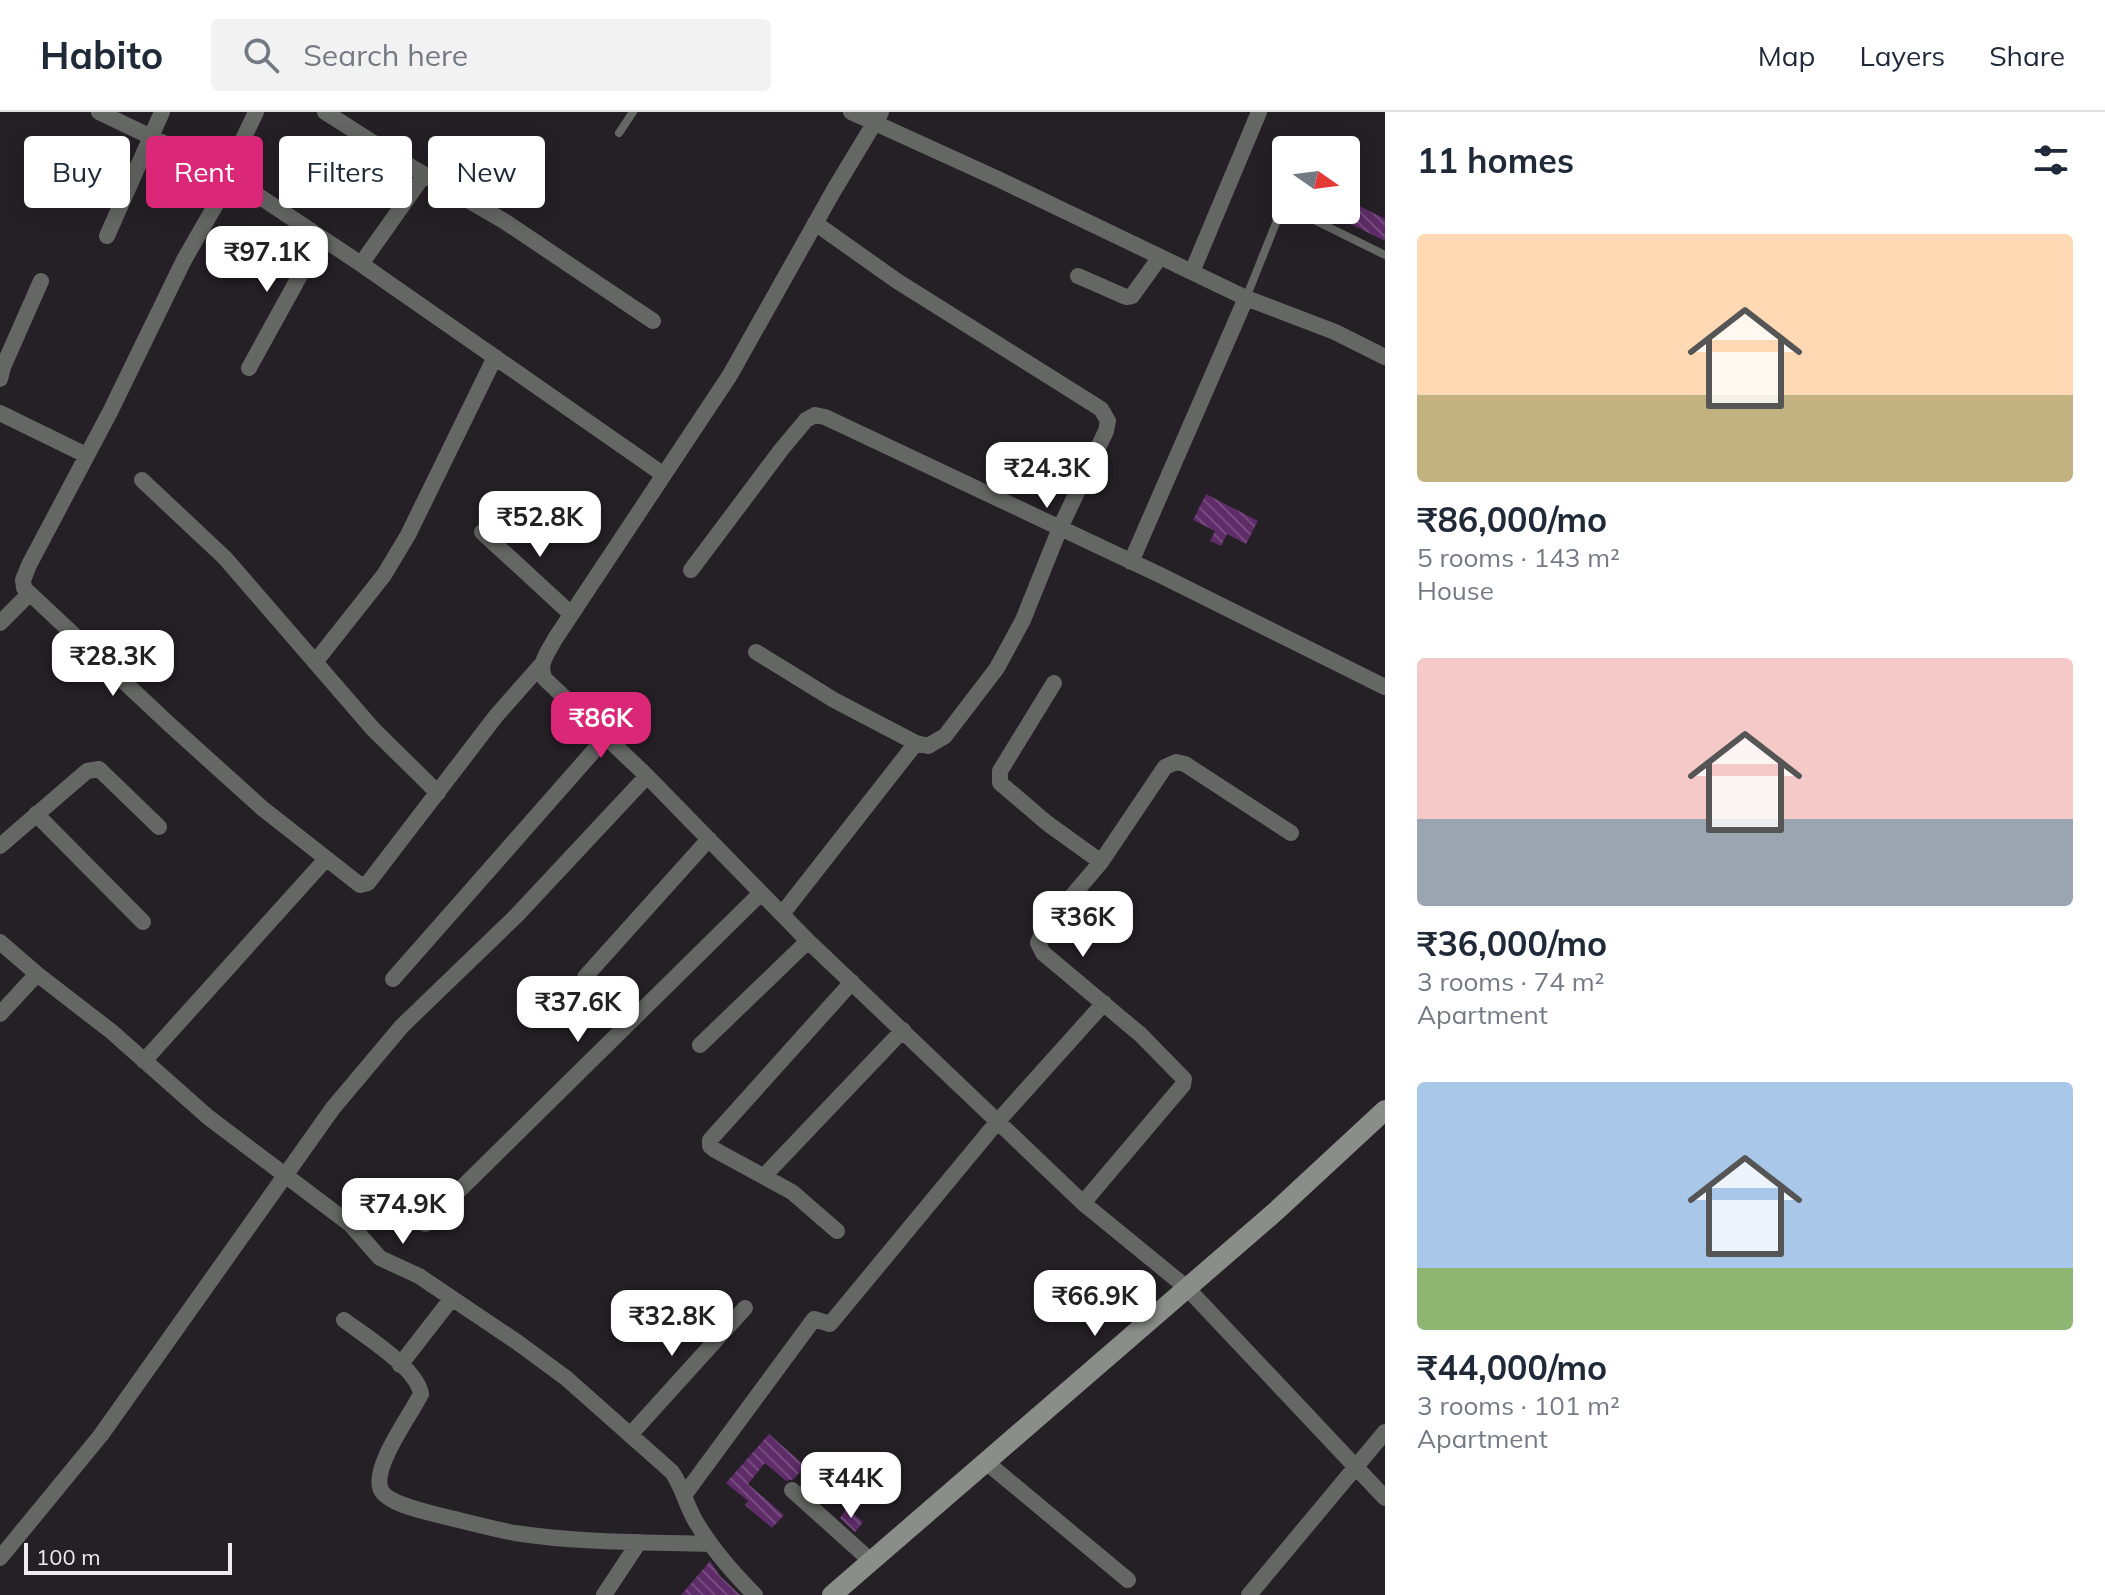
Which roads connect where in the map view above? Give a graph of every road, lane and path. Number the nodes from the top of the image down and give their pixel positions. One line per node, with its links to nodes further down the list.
1 (99, 112): 10 (street)
2 (162, 112): 10 (street)
3 (256, 112): 11 (street)
4 (325, 112): 13 (street)
5 (633, 112): 9 (lane)
6 (851, 112): 8 (street)
7 (1259, 112): 22 (street)
8 (878, 117): 16 (street); 20 (street)
9 (619, 133)
10 (152, 136)
11 (246, 136)
12 (146, 149): 17 (street)
13 (424, 175): 21 (street); 26 (street)
14 (263, 200): 18 (street)
15 (212, 208): 32 (street)
16 (815, 223): 33 (street); 35 (street)
17 (107, 236)
18 (320, 239): 21 (street); 29 (street)
19 (1385, 255): 25 (lane)
20 (1160, 257): 22 (street); 23 (street)
21 (361, 264): 27 (street)
22 (1192, 272): 25 (street)
23 (1078, 276)
24 (41, 281): 30 (street)
25 (1246, 298): 28 (street); 37 (street)
26 (653, 321)
27 (495, 357): 33 (street); 43 (street)
28 (1385, 357)
29 (249, 368)
30 (1, 371)
31 (0, 413): 32 (street)
32 (86, 455): 39 (street)
33 (664, 475): 40 (street)
34 (142, 480): 43 (street)
35 (1060, 528): 37 (street); 38 (street); 48 (street)
36 (482, 532): 40 (street)
37 (1131, 562): 46 (street)
38 (691, 570)
39 (29, 594): 41 (street); 56 (street)
40 (571, 614): 44 (street)
41 (0, 623)
42 (756, 652): 48 (street)
43 (316, 661): 50 (street)
44 (541, 665): 47 (street); 50 (street)
45 (1054, 683): 57 (street)
46 (1385, 687)
47 (606, 737): 49 (street); 65 (street)
48 (916, 743): 59 (street)
49 (647, 776): 54 (street); 75 (street)
50 (438, 793): 56 (street)
51 (36, 814): 52 (street); 55 (street); 60 (street)
52 (159, 827)
53 (1291, 833): 57 (street)
54 (709, 839): 58 (street); 64 (street)
55 (0, 846)
56 (326, 859): 71 (street)
57 (1101, 862): 67 (street)
58 (761, 893): 59 (street); 77 (street)
59 (782, 914): 61 (street)
60 (143, 922)
61 (808, 941): 66 (street); 70 (street)
62 (0, 942): 63 (street)
63 (37, 974): 68 (street); 71 (street)
64 (585, 977)
65 (393, 979)
66 (852, 982): 69 (street); 74 (street)
67 (1104, 1003): 73 (street); 76 (street)
68 (0, 1014)
69 (903, 1030): 73 (street); 74 (street)
70 (700, 1045)
71 (144, 1061): 75 (street)
72 (1385, 1110): 79 (main road)
73 (998, 1121): 76 (street); 89 (street)
74 (765, 1175): 78 (street)
75 (284, 1176): 80 (street); 93 (street)
76 (1083, 1203): 79 (street)
77 (425, 1224)
78 (837, 1231)
79 (1187, 1288): 86 (main road); 87 (street)
80 (452, 1298): 83 (street); 85 (street)
81 (745, 1308): 85 (street)
82 (344, 1320): 83 (street)
83 (400, 1365): 91 (street)
84 (1385, 1432): 87 (street)
85 (630, 1435): 89 (street)
86 (986, 1462): 94 (main road); 95 (street)
87 (1356, 1467): 90 (street); 99 (street)
88 (792, 1490): 94 (street)
89 (685, 1494): 92 (street)
90 (1385, 1498)
91 (639, 1542): 92 (street); 96 (street)
92 (710, 1544): 97 (street)
93 (0, 1558)
94 (871, 1561): 98 (main road)
95 (1128, 1580)
96 (604, 1595)
97 (755, 1595)
98 (832, 1595)
99 (1249, 1595)

